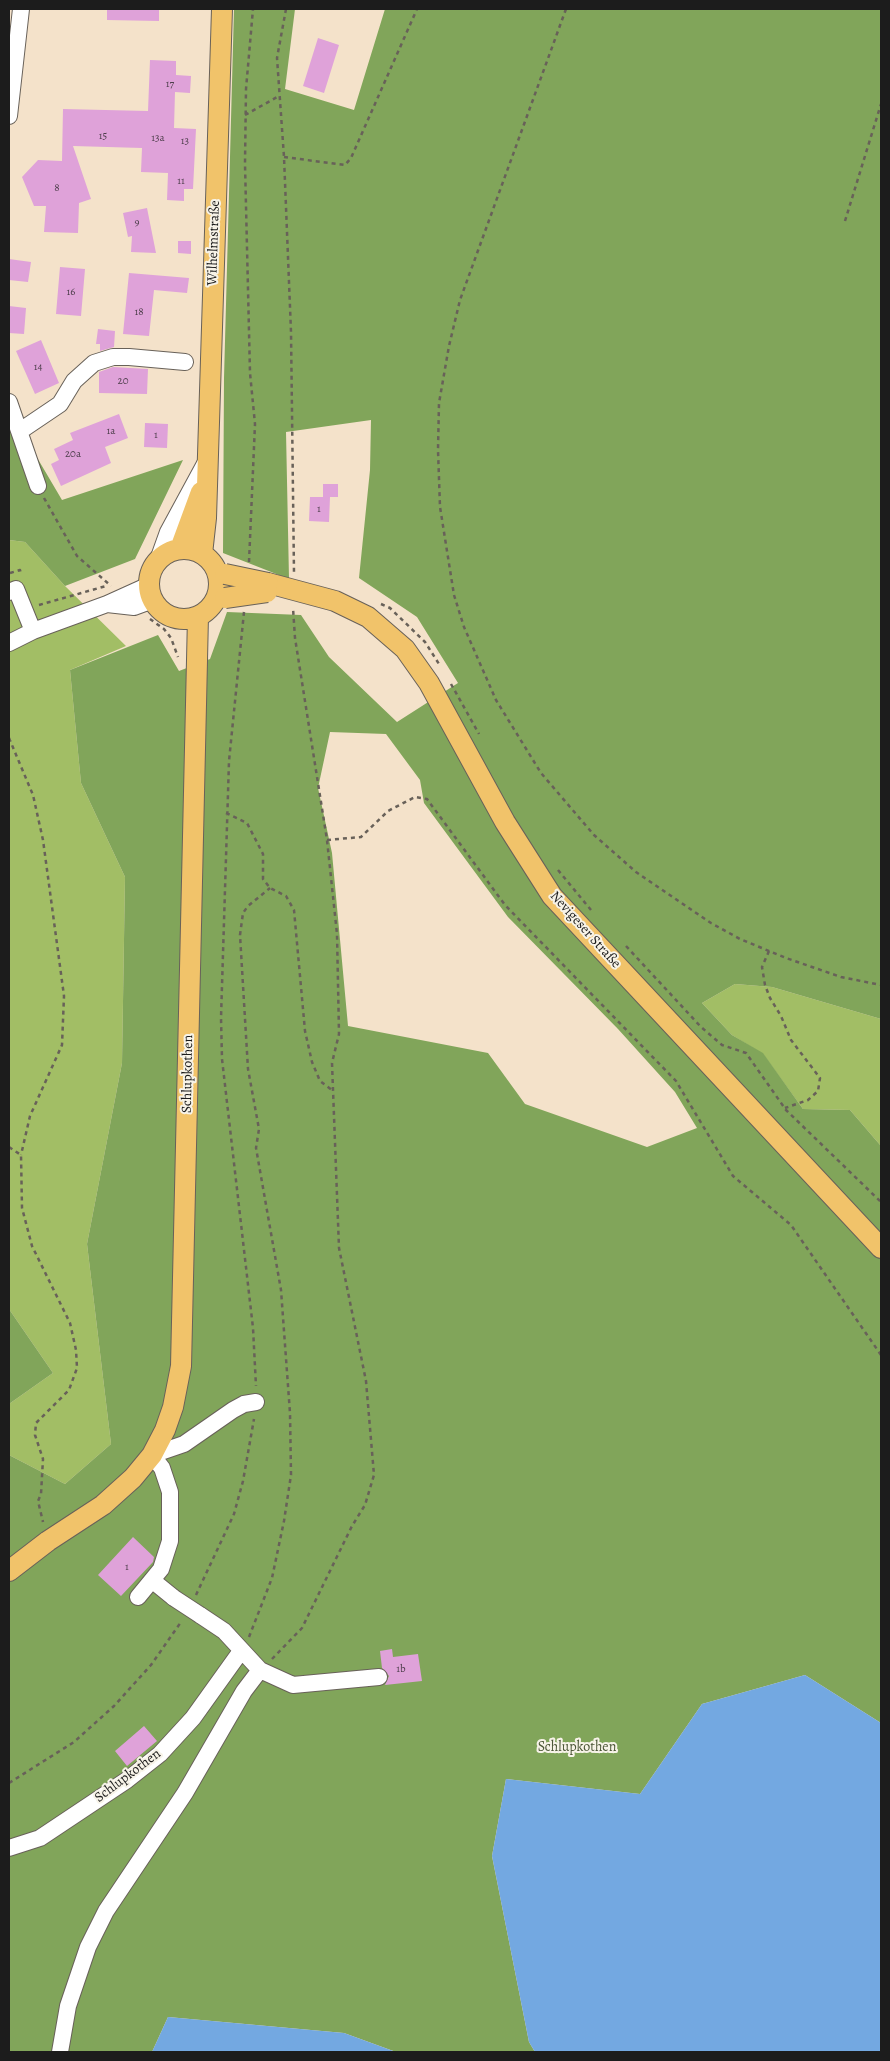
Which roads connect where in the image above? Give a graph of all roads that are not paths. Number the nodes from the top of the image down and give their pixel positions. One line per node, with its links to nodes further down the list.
1 (21, 9): 3 (street)
2 (222, 9): 7 (main road, Wilhelmstraße)
3 (9, 116)
4 (185, 362): 6 (street)
5 (9, 402): 6 (street)
6 (20, 431): 8 (street)
7 (206, 469): 9 (main road, Wilhelmstraße); 10 (main road, Wilhelmstraße); 11 (street)
8 (38, 486)
9 (180, 549): 10 (main road); 11 (main road)
10 (202, 554): 12 (main road)
11 (158, 560): 15 (main road)
12 (221, 573): 13 (main road, Nevigeser Straße, bridge); 16 (main road)
13 (267, 587): 16 (main road, Nevigeser Straße, bridge); 22 (main road, Nevigeser Straße)
14 (9, 592): 19 (street)
15 (151, 592): 18 (main road); 19 (street)
16 (220, 599): 17 (main road)
17 (198, 616): 18 (main road); 21 (main road, Schlupkothen)
18 (178, 618): 21 (main road, Schlupkothen)
19 (33, 631): 20 (street)
20 (9, 643)
21 (196, 687): 24 (main road, Schlupkothen)
22 (881, 1248)
23 (256, 1402): 24 (street)
24 (152, 1455): 25 (main road, Schlupkothen); 26 (street)
25 (9, 1571)
26 (154, 1581): 27 (street); 28 (street, bridge)
27 (138, 1597)
28 (241, 1650): 29 (street); 31 (street, Schlupkothen)
29 (260, 1670): 30 (street); 32 (street)
30 (379, 1676)
31 (9, 1848)
32 (60, 2052)

